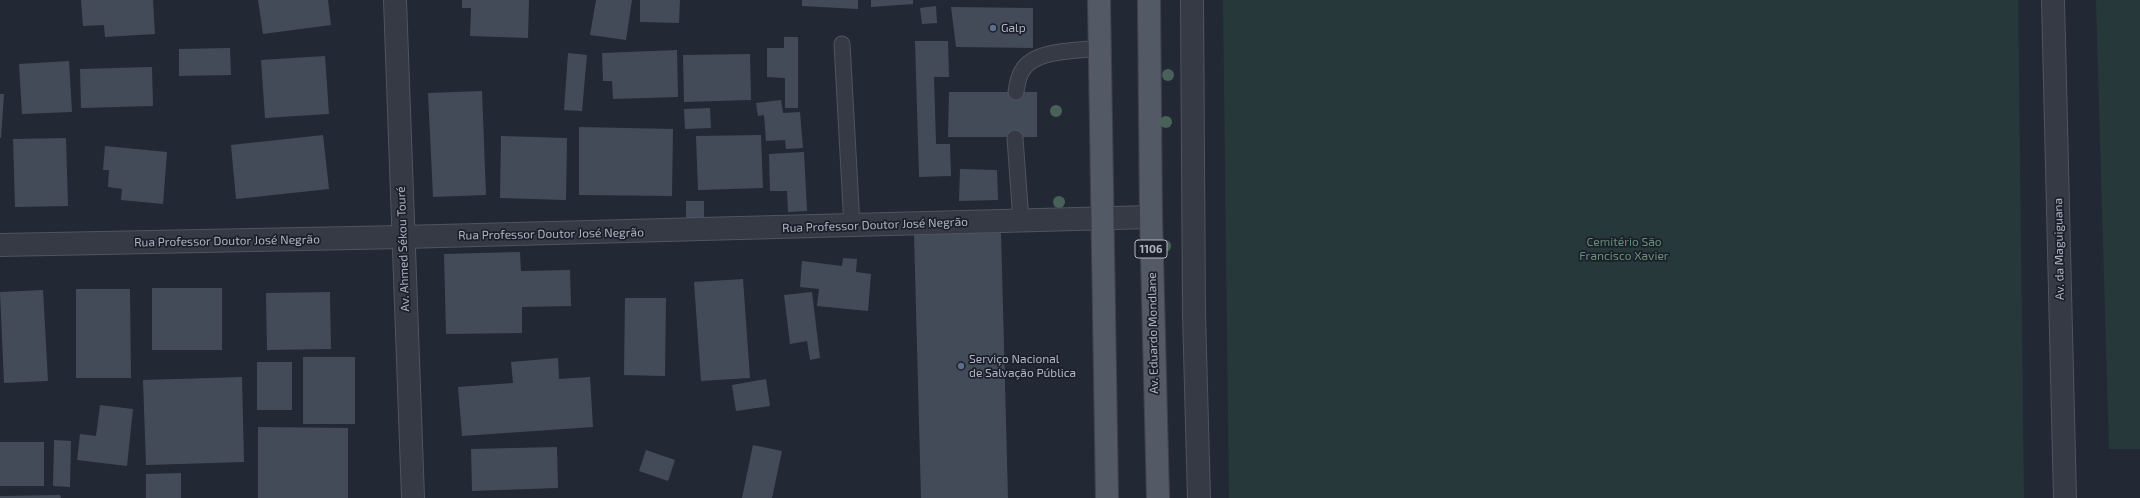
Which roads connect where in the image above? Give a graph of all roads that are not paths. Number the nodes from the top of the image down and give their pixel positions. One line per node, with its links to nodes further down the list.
1 (394, 0): 14 (street, Av. Ahmed Sékou Touré)
2 (1099, 0): 7 (main road)
3 (1149, 0): 10 (main road, Av. Eduardo Mondlane / 1106)
4 (1192, 0): 19 (street)
5 (2053, 0): 20 (street, Av. da Maguiguana)
6 (842, 44): 13 (lane)
7 (1100, 48): 8 (lane); 11 (main road)
8 (1016, 92)
9 (1015, 138): 12 (lane)
10 (1151, 217): 11 (street, Rua Professor Doutor José Negrão); 18 (main road, Av. Eduardo Mondlane / 1106)
11 (1102, 219): 12 (street, Rua Professor Doutor José Negrão); 17 (main road)
12 (1021, 221): 13 (street, Rua Professor Doutor José Negrão)
13 (852, 226): 14 (street, Rua Professor Doutor José Negrão)
14 (403, 237): 15 (street, Rua Professor Doutor José Negrão); 16 (street, Av. Ahmed Sékou Touré)
15 (0, 245)
16 (413, 498)
17 (1107, 498)
18 (1158, 498)
19 (1199, 498)
20 (2065, 498)

